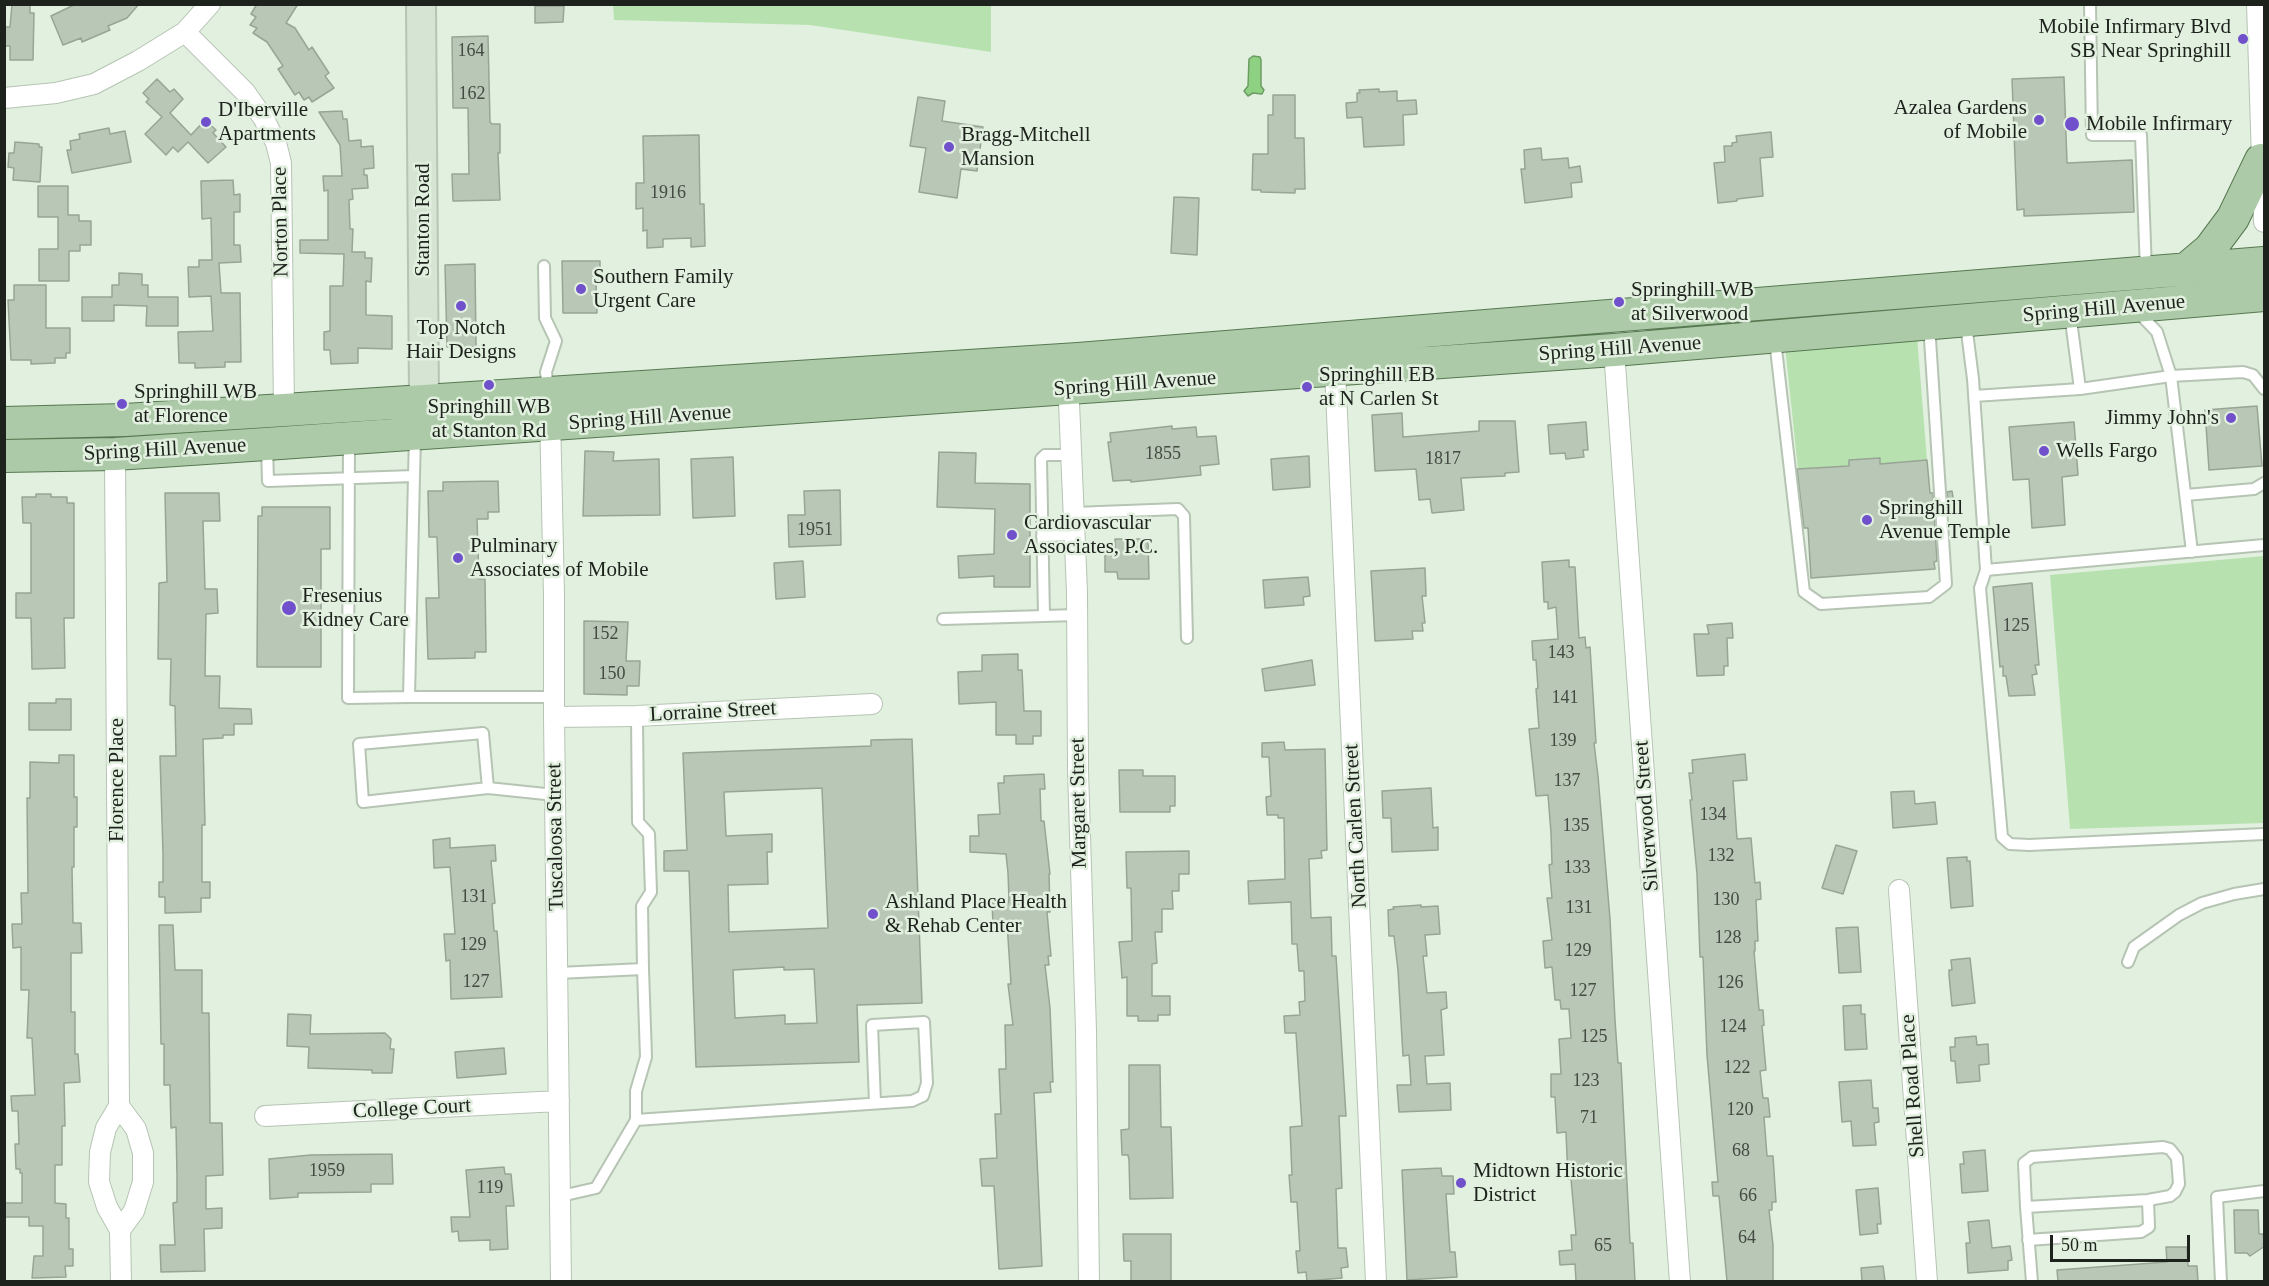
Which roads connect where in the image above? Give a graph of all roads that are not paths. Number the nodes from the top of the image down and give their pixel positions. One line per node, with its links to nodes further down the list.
1 (210, 4): 5 (street)
2 (421, 4): 27 (street, Stanton Road)
3 (2090, 4): 12 (lane)
4 (2257, 4): 7 (street)
5 (185, 32): 6 (street); 28 (street, Norton Place)
6 (4, 98)
7 (2263, 162): 8 (street); 11 (main road)
8 (2265, 222)
9 (2265, 263): 11 (main road, Spring Hill Avenue)
10 (544, 266): 25 (lane)
11 (2184, 271): 12 (main road, Spring Hill Avenue)
12 (2146, 274): 15 (main road, Spring Hill Avenue)
13 (2265, 295): 14 (main road, Spring Hill Avenue)
14 (2133, 306): 16 (main road, Spring Hill Avenue); 22 (lane)
15 (1967, 308): 16 (main road, Spring Hill Avenue); 17 (main road, Spring Hill Avenue); 21 (main road, Spring Hill Avenue); 26 (lane)
16 (2070, 312): 23 (lane)
17 (1929, 324): 18 (main road, Spring Hill Avenue); 18 (lane)
18 (1775, 336): 19 (main road, Spring Hill Avenue)
19 (1614, 350): 20 (main road, Spring Hill Avenue); 78 (street, Silverwood Street)
20 (1335, 370): 21 (main road, Spring Hill Avenue); 77 (street, North Carlen Street)
21 (1068, 374): 25 (main road, Spring Hill Avenue); 30 (main road, Spring Hill Avenue); 35 (street, Margaret Street)
22 (2171, 376): 23 (lane); 24 (lane); 40 (lane)
23 (2080, 389): 26 (lane)
24 (2265, 389)
25 (548, 393): 27 (main road, Spring Hill Avenue); 30 (street, Tuscaloosa Street)
26 (1974, 396): 46 (lane)
27 (424, 401): 28 (main road, Spring Hill Avenue); 31 (street, Stanton Road)
28 (284, 410): 29 (main road, Spring Hill Avenue)
29 (4, 423)
30 (551, 424): 31 (main road, Spring Hill Avenue); 53 (street, Tuscaloosa Street)
31 (415, 434): 32 (main road, Spring Hill Avenue); 37 (lane)
32 (349, 438): 33 (main road, Spring Hill Avenue); 38 (lane)
33 (266, 444): 34 (main road, Spring Hill Avenue); 38 (lane)
34 (115, 454): 36 (main road, Spring Hill Avenue); 65 (street, Florence Place)
35 (1071, 454): 41 (street, Margaret Street); 43 (lane)
36 (4, 456)
37 (414, 476): 38 (lane); 51 (lane)
38 (350, 478): 51 (lane)
39 (2265, 483): 40 (lane)
40 (2186, 495): 45 (lane)
41 (1074, 513): 42 (street, Margaret Street); 50 (lane)
42 (1075, 535): 43 (lane); 47 (street, Margaret Street)
43 (1042, 536): 48 (lane)
44 (2265, 545): 45 (lane)
45 (2192, 552): 46 (lane)
46 (1986, 570): 57 (lane)
47 (1077, 615): 48 (lane); 76 (street, Margaret Street)
48 (1044, 616): 49 (lane)
49 (943, 619)
50 (1187, 638)
51 (408, 697): 53 (lane)
52 (872, 704): 54 (street, Lorraine Street)
53 (554, 707): 54 (street, Lorraine Street); 56 (street, Tuscaloosa Street)
54 (637, 716): 61 (lane)
55 (488, 788): 55 (lane); 56 (lane)
56 (555, 795): 62 (street, Tuscaloosa Street)
57 (2265, 834)
58 (2265, 889): 60 (lane)
59 (1899, 890): 79 (street, Shell Road Place)
60 (2128, 962)
61 (643, 969): 62 (lane); 67 (lane)
62 (558, 973): 63 (street, Tuscaloosa Street)
63 (559, 1101): 66 (street, College Court); 69 (street, Tuscaloosa Street)
64 (875, 1103): 64 (lane); 67 (lane)
65 (119, 1106): 72 (street, Florence Place); 72 (street)
66 (265, 1116)
67 (636, 1120): 69 (lane)
68 (2265, 1191): 81 (lane)
69 (561, 1196): 75 (street, Tuscaloosa Street)
70 (2148, 1200): 71 (lane); 71 (lane); 73 (lane)
71 (2026, 1207): 73 (lane)
72 (120, 1230): 74 (street, Florence Place)
73 (2028, 1240): 80 (lane)
74 (121, 1281)
75 (561, 1281)
76 (1089, 1281)
77 (1376, 1281)
78 (1680, 1281)
79 (1928, 1281)
80 (2032, 1281)
81 (2221, 1281)

